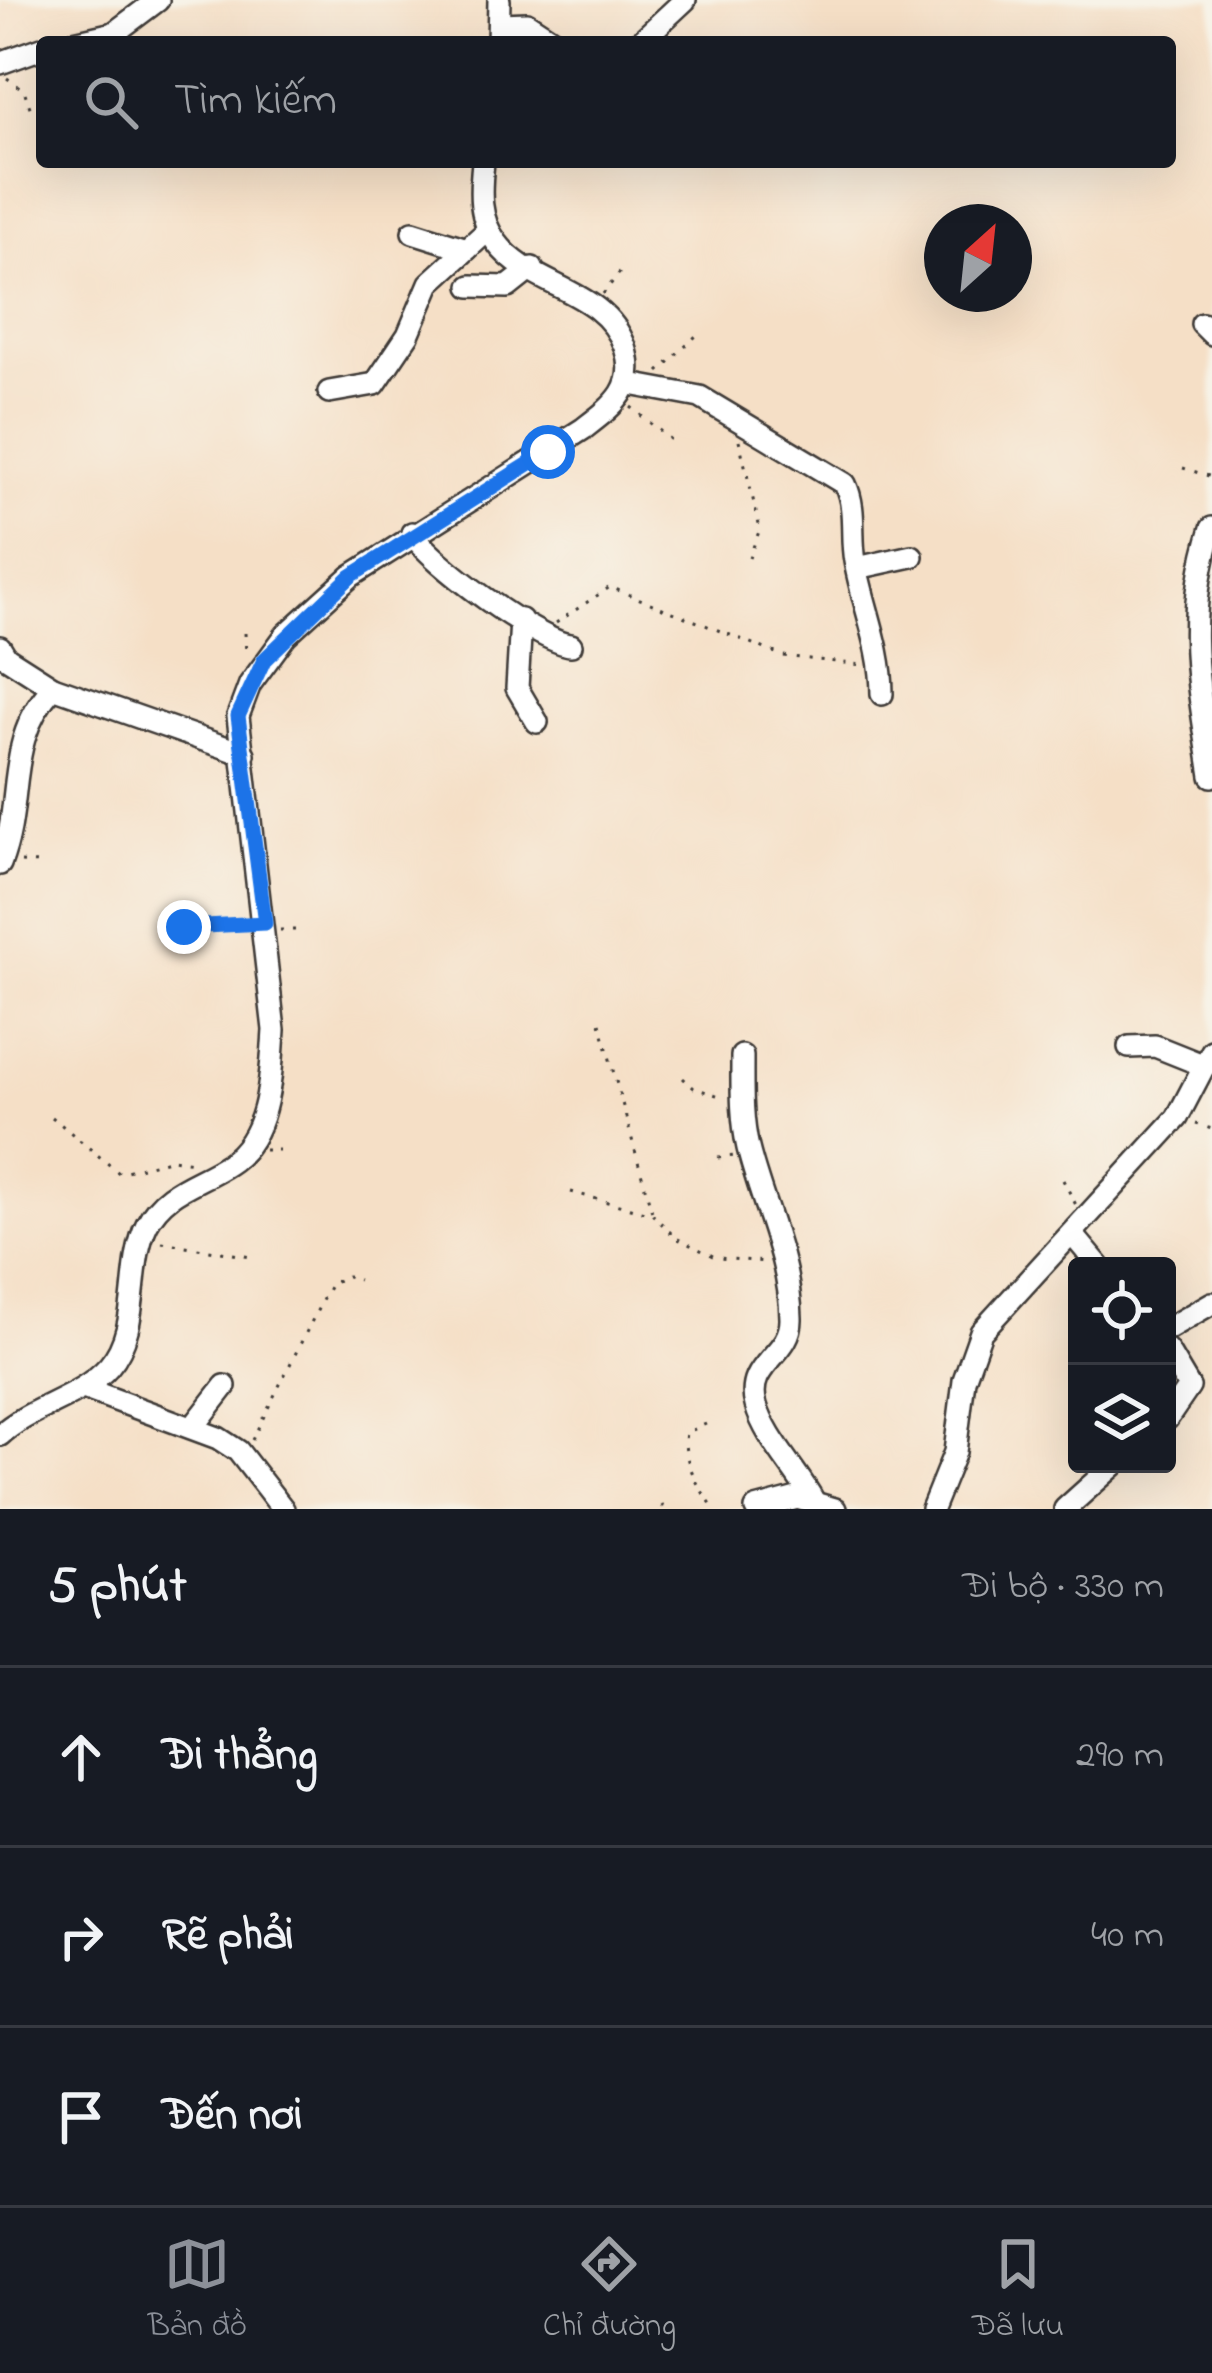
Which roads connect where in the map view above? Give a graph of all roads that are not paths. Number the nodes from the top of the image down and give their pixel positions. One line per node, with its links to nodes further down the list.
1 (158, 0): 5 (street)
2 (499, 0): 4 (street)
3 (685, 0): 7 (street)
4 (499, 33): 6 (street)
5 (101, 36)
6 (548, 36)
7 (655, 36)
8 (36, 50): 9 (street)
9 (0, 63)
10 (483, 168): 11 (street)
11 (488, 230): 13 (street); 14 (street)
12 (413, 232): 13 (street)
13 (467, 249): 17 (street)
14 (532, 268): 15 (street); 16 (street)
15 (470, 286)
16 (632, 389): 19 (street); 21 (street)
17 (328, 392)
18 (1212, 528): 31 (street)
19 (412, 533): 22 (street); 29 (street)
20 (912, 556): 21 (street)
21 (856, 568): 26 (street)
22 (530, 626): 23 (street); 27 (street)
23 (572, 645)
24 (0, 646): 25 (street)
25 (53, 687): 28 (street); 29 (street)
26 (882, 694)
27 (537, 722)
28 (18, 746): 30 (street); 32 (street)
29 (244, 754): 42 (street)
30 (0, 767)
31 (1212, 776)
32 (0, 864)
33 (1129, 1047): 35 (street)
34 (742, 1056): 47 (street)
35 (1209, 1059): 36 (street)
36 (1080, 1227): 37 (street); 51 (street)
37 (1095, 1257)
38 (1212, 1303): 39 (street)
39 (1176, 1324)
40 (1176, 1365): 43 (street)
41 (225, 1386): 44 (street)
42 (82, 1388): 44 (street); 45 (street)
43 (1176, 1406)
44 (194, 1426): 48 (street)
45 (0, 1435)
46 (1104, 1473): 52 (street)
47 (813, 1500): 49 (street); 50 (street)
48 (283, 1509)
49 (756, 1509)
50 (836, 1509)
51 (932, 1509)
52 (1065, 1509)

